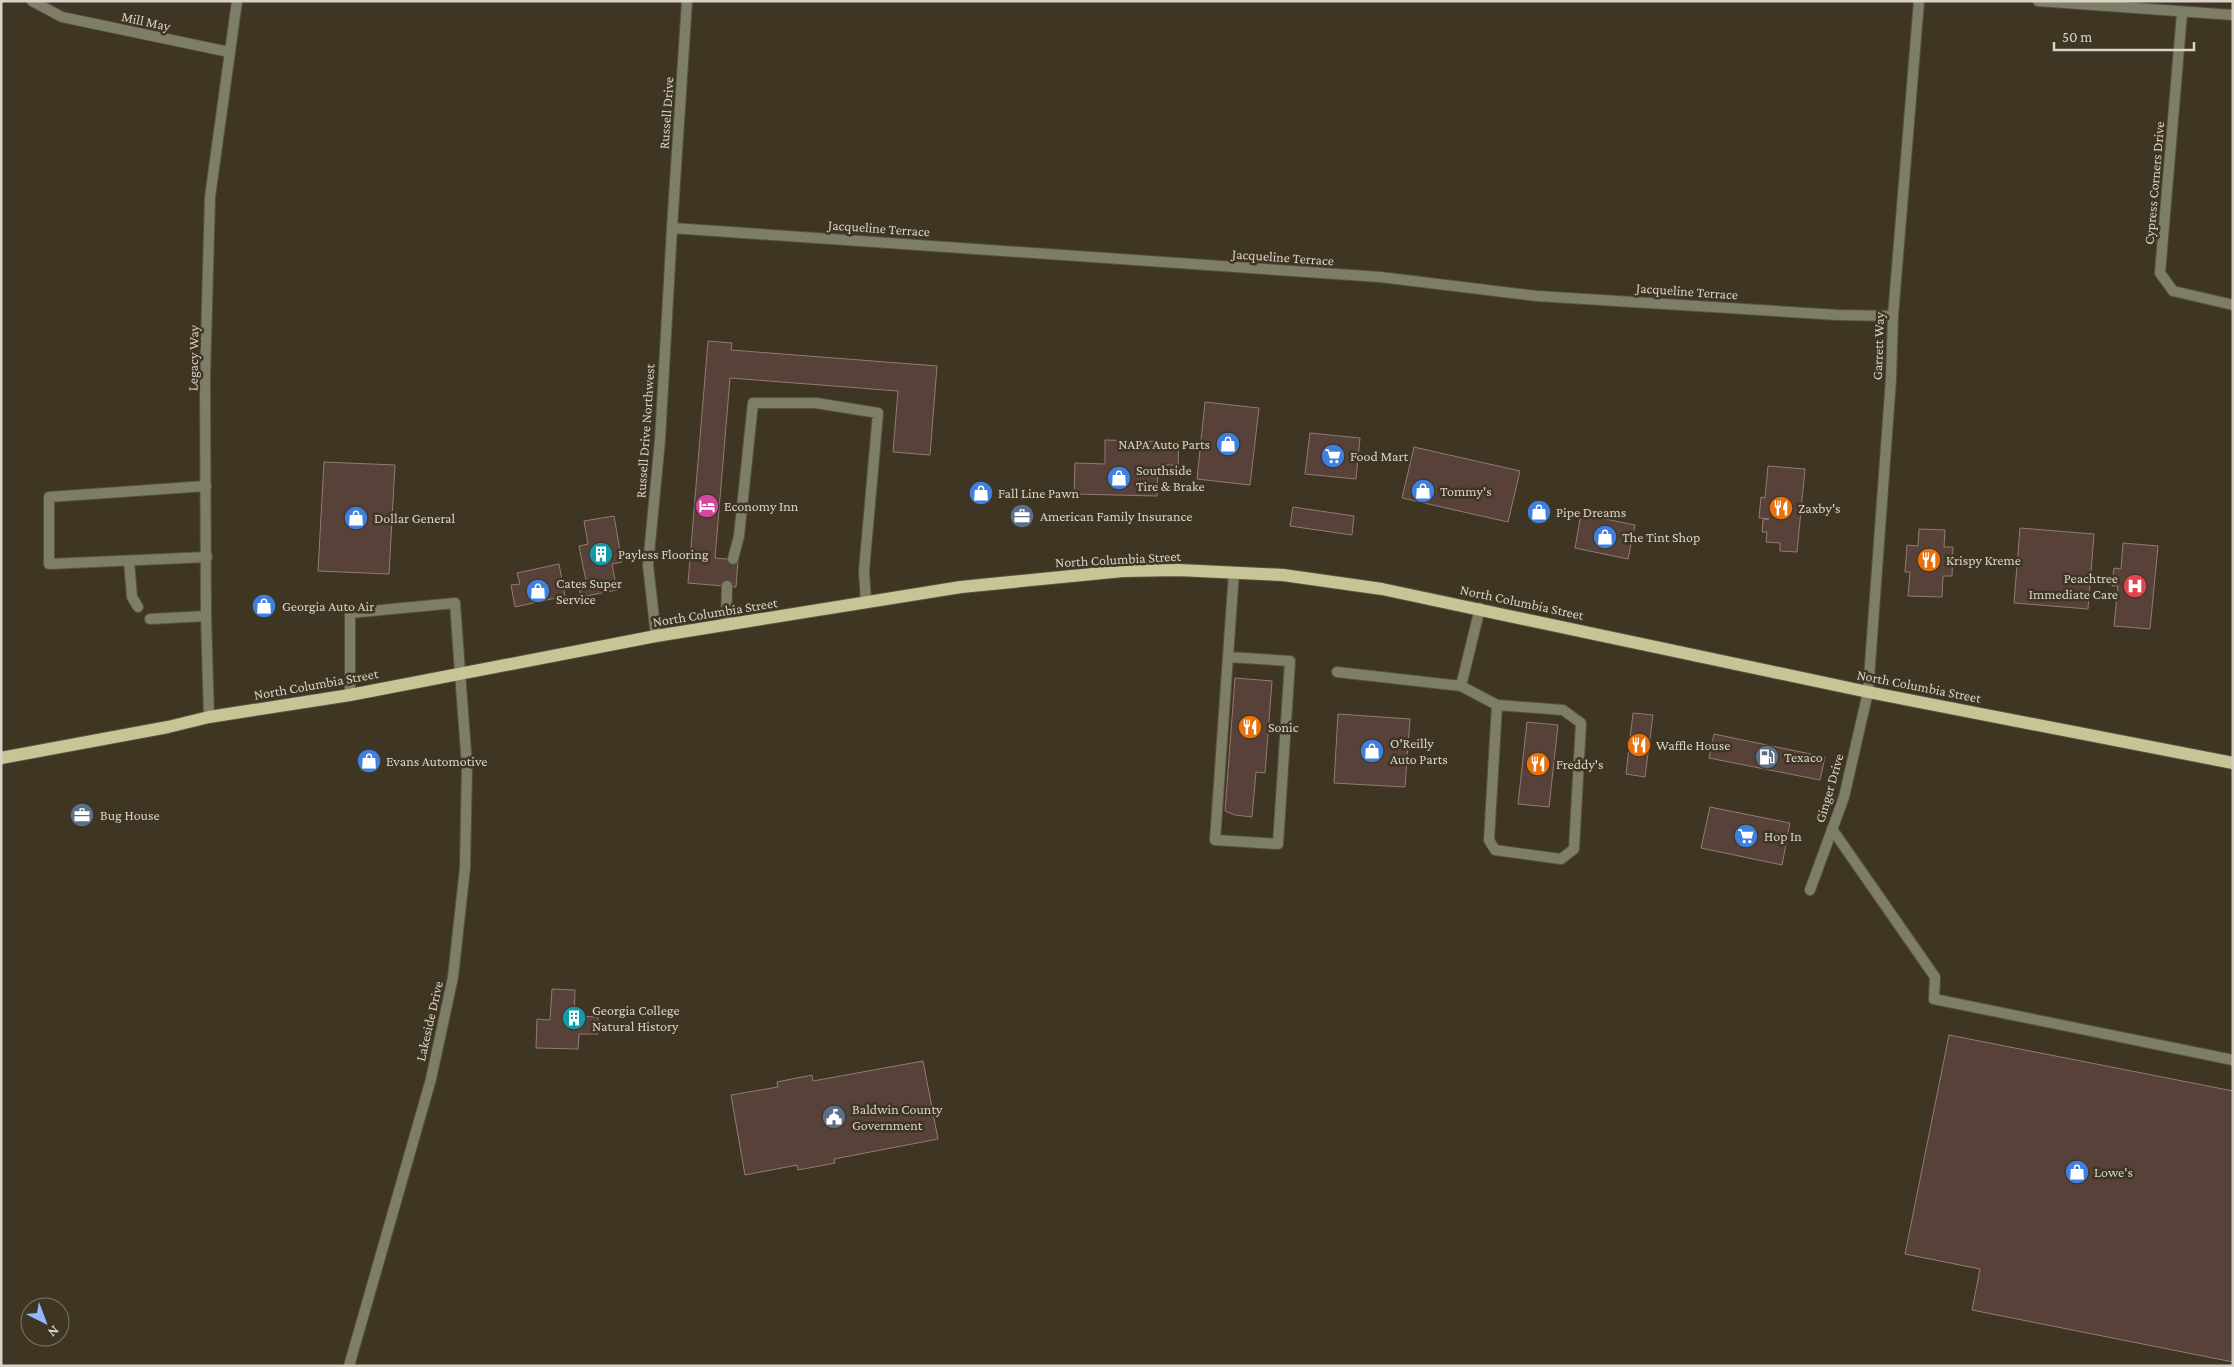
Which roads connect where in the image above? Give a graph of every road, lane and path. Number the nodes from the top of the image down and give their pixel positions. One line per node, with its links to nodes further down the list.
1 (32, 1): 8 (street, Mill May)
2 (237, 1): 8 (street, Legacy Way)
3 (687, 1): 9 (street, Russell Drive)
4 (1919, 1): 11 (street, Garrett Way)
5 (2038, 1): 6 (street)
6 (2182, 13): 7 (street); 10 (street, Cypress Corners Drive)
7 (2233, 15)
8 (229, 52): 12 (street, Legacy Way)
9 (672, 228): 11 (street, Jacqueline Terrace); 24 (street, Russell Drive Northwest)
10 (2233, 305)
11 (1893, 316): 29 (street, Garrett Way)
12 (206, 486): 13 (street, Legacy Way); 15 (street)
13 (207, 557): 15 (street); 21 (street, Legacy Way)
14 (733, 559): 18 (street)
15 (129, 562): 19 (street)
16 (1234, 572): 18 (main road, North Columbia Street); 20 (main road, North Columbia Street); 25 (street)
17 (727, 586): 23 (street)
18 (866, 602): 23 (main road, North Columbia Street)
19 (138, 607)
20 (1480, 608): 28 (street); 29 (main road, North Columbia Street)
21 (206, 616): 22 (street); 32 (street, Legacy Way)
22 (150, 619)
23 (726, 625): 24 (main road, North Columbia Street)
24 (656, 636): 27 (main road, North Columbia Street)
25 (1228, 657): 25 (street)
26 (1337, 672): 28 (street)
27 (460, 673): 30 (main road, North Columbia Street); 30 (street, Lakeside Drive); 38 (street, Lakeside Drive)
28 (1461, 686): 31 (street)
29 (1868, 692): 34 (main road, North Columbia Street); 35 (street, Ginger Drive)
30 (350, 694): 32 (main road, North Columbia Street)
31 (1497, 705): 31 (street)
32 (209, 717): 33 (main road, North Columbia Street)
33 (1, 758)
34 (2233, 763)
35 (1832, 829): 36 (street, Ginger Drive); 37 (street)
36 (1810, 890)
37 (2233, 1060)
38 (349, 1366)

